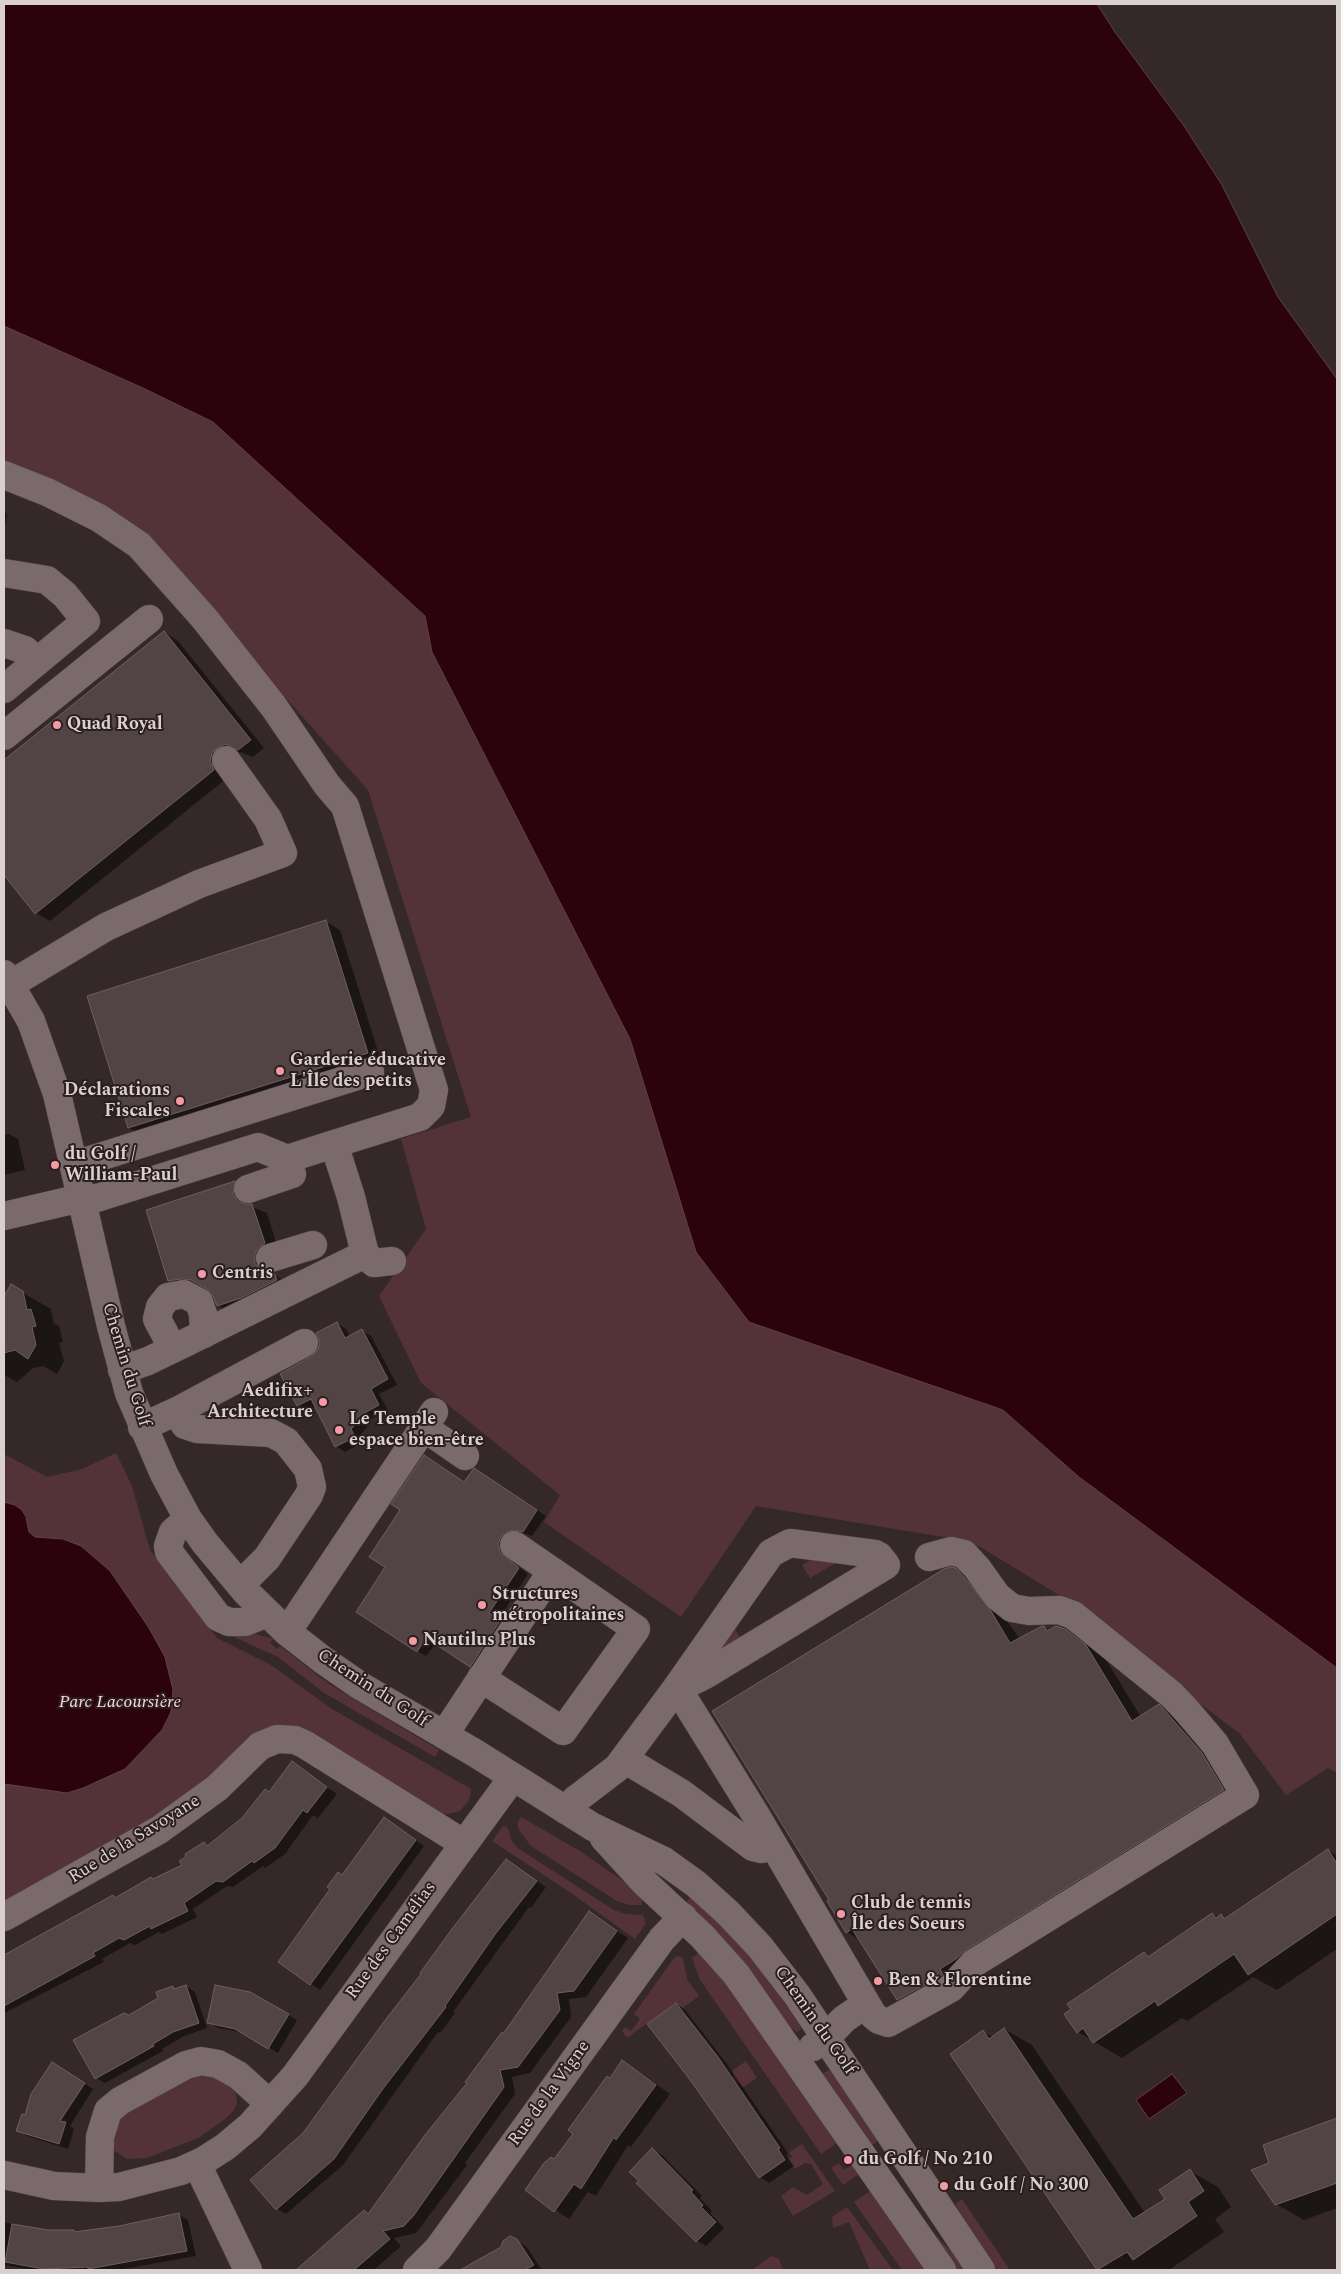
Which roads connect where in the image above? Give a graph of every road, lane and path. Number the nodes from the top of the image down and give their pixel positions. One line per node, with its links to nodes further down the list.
1 (4, 475): 11 (street)
2 (4, 572): 5 (street)
3 (149, 619): 7 (street)
4 (4, 644): 5 (street)
5 (36, 662): 6 (street)
6 (4, 688)
7 (4, 736)
8 (226, 760): 9 (street)
9 (7, 979): 12 (street, Chemin du Golf)
10 (370, 1072): 12 (street)
11 (334, 1144): 15 (street); 18 (street)
12 (74, 1164): 15 (street, Chemin du Golf)
13 (292, 1174): 14 (street)
14 (248, 1189)
15 (81, 1198): 16 (street); 24 (street, Chemin du Golf)
16 (4, 1216)
17 (313, 1244): 19 (street)
18 (365, 1254): 20 (street); 21 (street)
19 (270, 1258)
20 (392, 1261)
21 (204, 1334): 23 (street); 23 (street)
22 (304, 1343): 25 (street)
23 (173, 1349): 24 (street)
24 (122, 1370): 26 (street, Chemin du Golf)
25 (177, 1411): 26 (street); 32 (street)
26 (142, 1427): 28 (street, Chemin du Golf)
27 (465, 1456): 34 (street)
28 (188, 1519): 32 (street, Chemin du Golf); 33 (street)
29 (514, 1545): 31 (street)
30 (929, 1556): 46 (street)
31 (552, 1571): 35 (street); 35 (street)
32 (240, 1584): 33 (street, Chemin du Golf)
33 (265, 1611): 34 (street, Chemin du Golf)
34 (287, 1632): 37 (street, Chemin du Golf)
35 (481, 1678): 37 (street)
36 (675, 1690): 36 (street); 38 (street); 43 (street)
37 (444, 1735): 39 (street, Chemin du Golf)
38 (624, 1759): 40 (street); 43 (street)
39 (513, 1777): 40 (street, Chemin du Golf); 42 (street, Rue des Camélias)
40 (567, 1811): 41 (street, Chemin du Golf)
41 (593, 1827): 45 (street, Chemin du Golf); 47 (street, Chemin du Golf)
42 (463, 1843): 44 (street, Rue de la Savoyane); 49 (street, Rue des Camélias)
43 (772, 1844): 46 (street)
44 (4, 1917)
45 (683, 1917): 48 (street, Chemin du Golf); 56 (street, Rue de la Vigne)
46 (866, 2004): 47 (street)
47 (826, 2038): 48 (street); 50 (street, Chemin du Golf)
48 (796, 2060): 53 (street, Chemin du Golf)
49 (270, 2104): 51 (street, Rue des Camélias); 54 (street)
50 (906, 2156): 53 (street); 58 (street, Chemin du Golf)
51 (196, 2164): 54 (street, Rue des Camélias); 55 (street)
52 (4, 2175): 54 (street, Rue des Camélias)
53 (876, 2176): 57 (street, Chemin du Golf)
54 (99, 2188)
55 (248, 2270)
56 (418, 2270)
57 (942, 2270)
58 (981, 2270)

